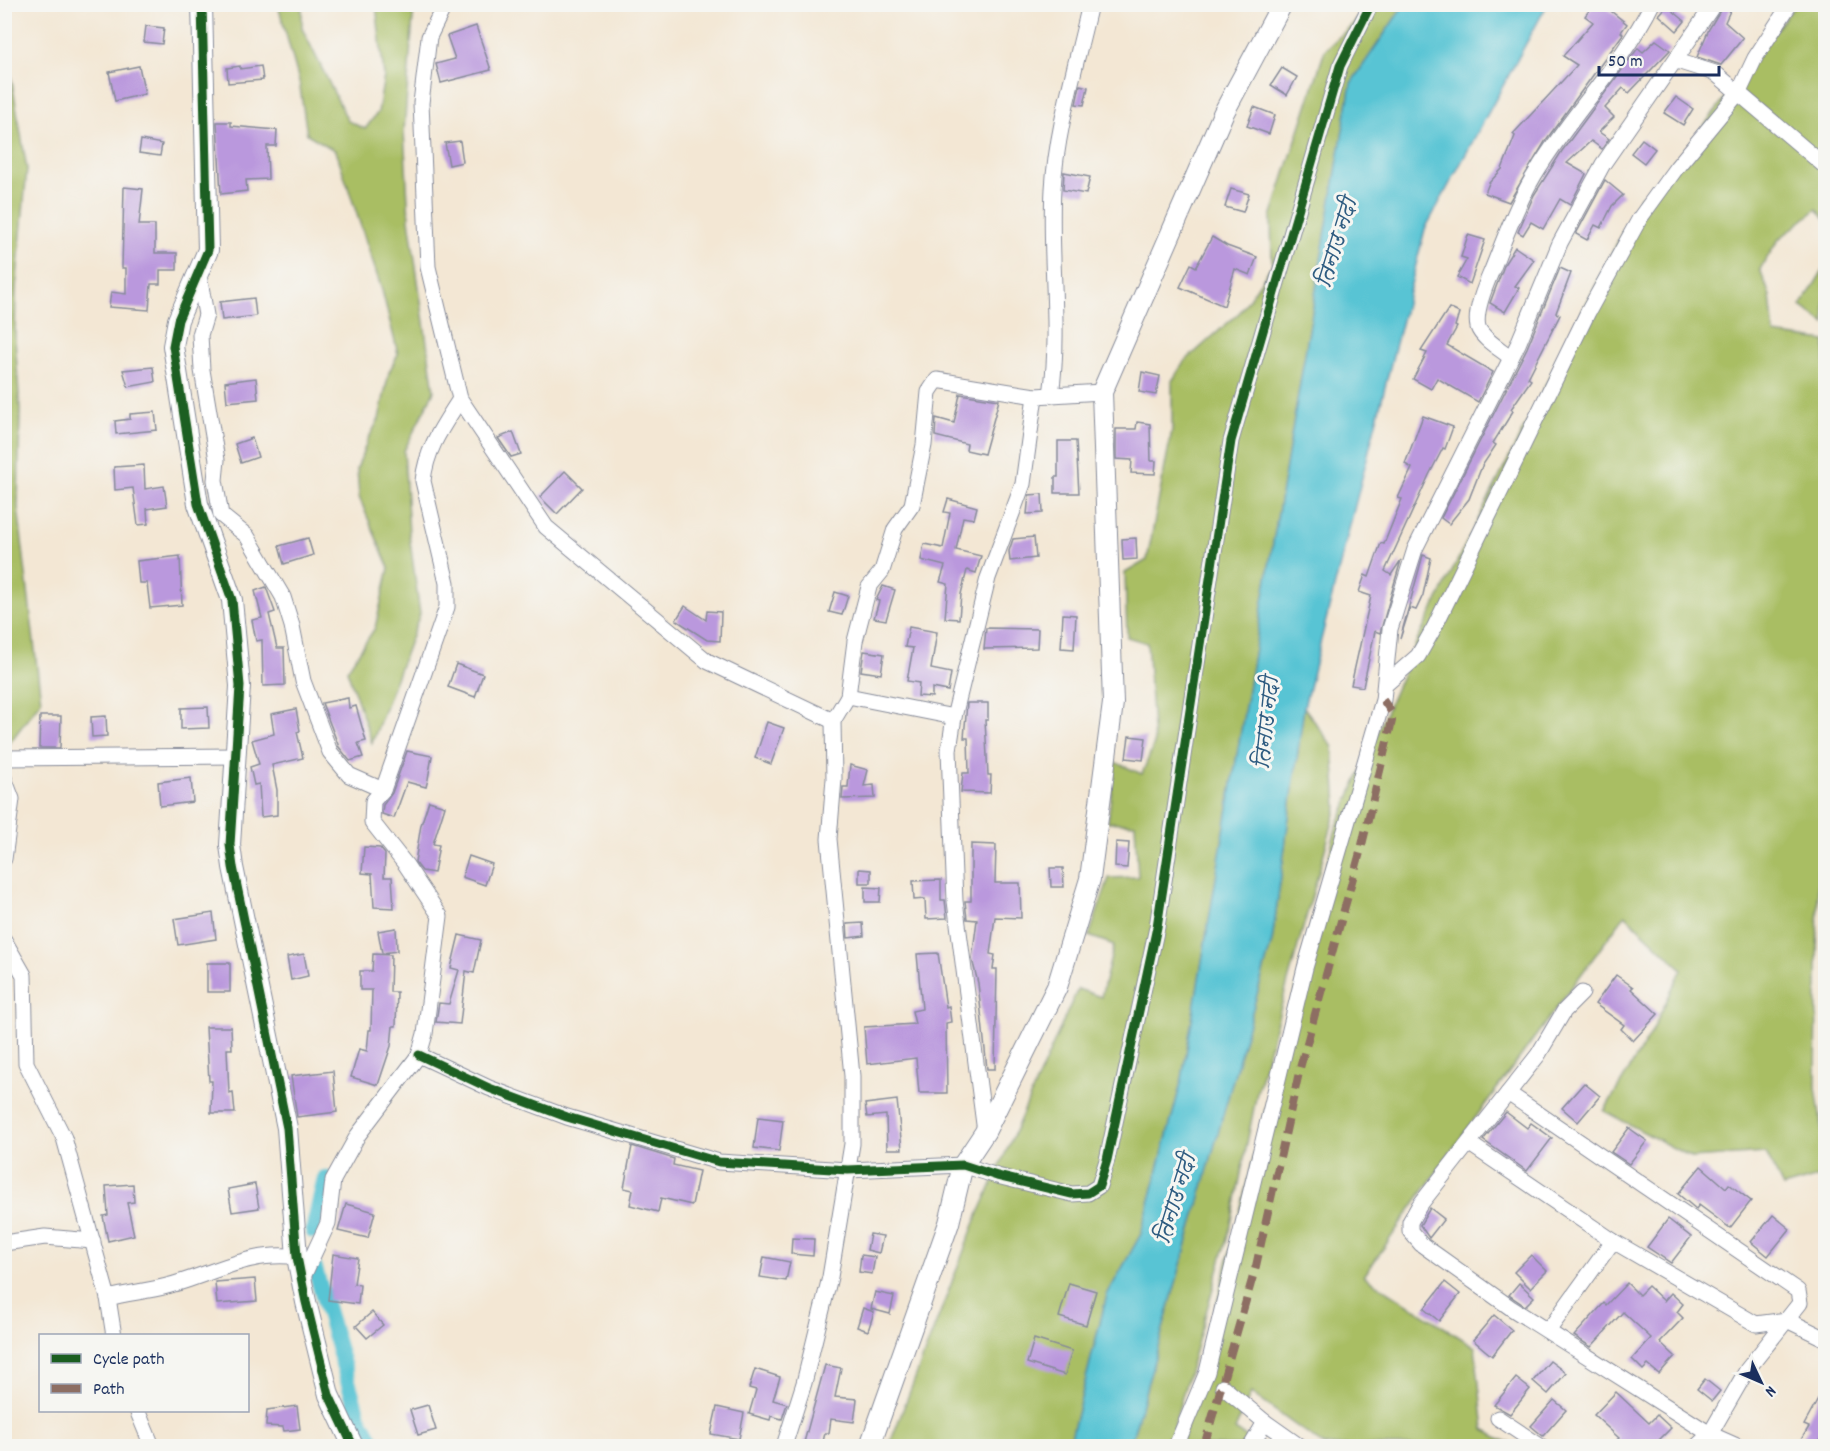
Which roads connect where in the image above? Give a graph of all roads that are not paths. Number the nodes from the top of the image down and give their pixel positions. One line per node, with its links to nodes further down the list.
1 (202, 4): 12 (street)
2 (445, 4): 17 (street)
3 (1090, 4): 15 (street)
4 (1282, 4): 14 (street)
5 (1371, 4): 33 (street)
6 (1652, 4): 13 (street)
7 (1714, 4): 9 (street)
8 (1790, 4): 10 (street)
9 (1677, 61): 10 (street); 13 (street)
10 (1739, 92): 11 (street); 18 (street)
11 (1826, 167)
12 (199, 274): 22 (street); 25 (street)
13 (1511, 358): 18 (street)
14 (1102, 392): 15 (street); 31 (street)
15 (1052, 395): 16 (street)
16 (1035, 396): 19 (street); 20 (street)
17 (460, 399): 21 (street); 25 (street)
18 (1386, 684): 54 (street)
19 (848, 696): 20 (street); 21 (street)
20 (954, 717): 31 (street)
21 (833, 721): 34 (street)
22 (236, 756): 23 (street); 38 (street)
23 (4, 758)
24 (4, 778): 26 (street)
25 (382, 790): 29 (street)
26 (4, 859)
27 (4, 940): 35 (street)
28 (1582, 993): 30 (street)
29 (419, 1055): 34 (street); 39 (street)
30 (1508, 1093): 32 (street); 41 (street)
31 (985, 1132): 33 (street)
32 (1470, 1144): 36 (street); 42 (street)
33 (963, 1165): 34 (street); 53 (street)
34 (848, 1170): 52 (street)
35 (93, 1241): 37 (street); 40 (street)
36 (1613, 1241): 41 (street); 42 (street)
37 (4, 1243)
38 (297, 1257): 39 (street); 40 (street)
39 (302, 1279): 51 (street)
40 (108, 1298): 43 (street)
41 (1787, 1320): 44 (street); 49 (street)
42 (1548, 1331): 49 (street)
43 (114, 1334)
44 (1826, 1340)
45 (1223, 1387): 48 (street)
46 (138, 1412): 50 (street)
47 (1497, 1418): 57 (street)
48 (1265, 1422): 55 (street); 56 (street)
49 (1710, 1434): 58 (street); 59 (street)
50 (152, 1446)
51 (353, 1446)
52 (784, 1446)
53 (870, 1446)
54 (1176, 1446)
55 (1251, 1446)
56 (1299, 1446)
57 (1540, 1446)
58 (1697, 1446)
59 (1737, 1446)

